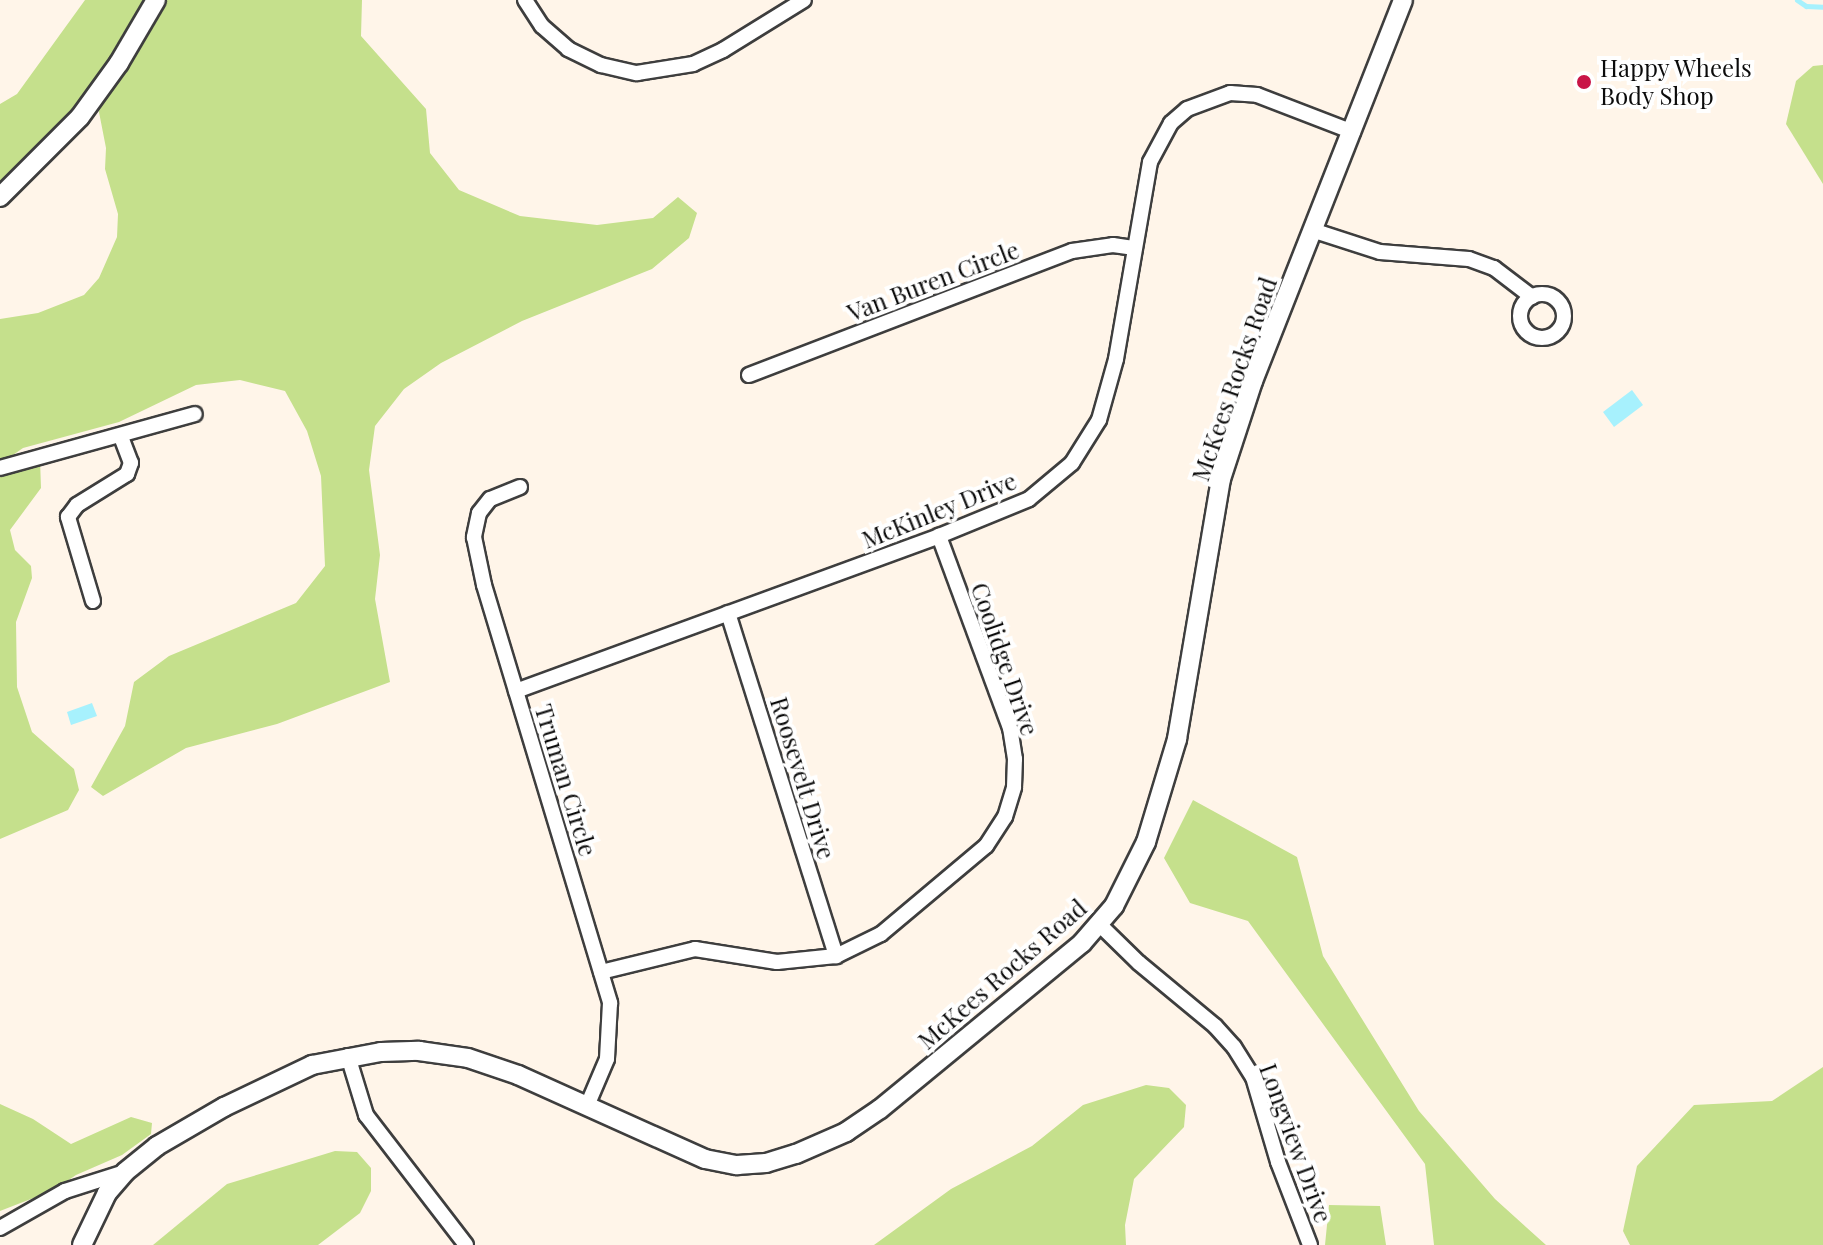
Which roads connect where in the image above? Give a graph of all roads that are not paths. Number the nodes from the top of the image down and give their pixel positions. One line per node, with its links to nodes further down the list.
1 (156, 0): 6 (street)
2 (525, 0): 3 (street)
3 (804, 0)
4 (1403, 0): 5 (street, McKees Rocks Road)
5 (1353, 132): 7 (street, McKees Rocks Road); 8 (street, McKinley Drive)
6 (0, 197)
7 (1312, 230): 9 (street); 19 (street, McKees Rocks Road)
8 (1135, 248): 10 (street, Van Buren Circle); 15 (street, McKinley Drive)
9 (1532, 297)
10 (749, 375)
11 (195, 414): 12 (street)
12 (121, 437): 13 (street); 16 (street)
13 (0, 468)
14 (520, 487): 18 (street, Truman Circle)
15 (939, 536): 17 (street, McKinley Drive); 20 (street, Coolidge Drive)
16 (93, 601)
17 (728, 613): 18 (street, McKinley Drive); 20 (street, Roosevelt Drive)
18 (516, 691): 21 (street, Truman Circle)
19 (1100, 925): 23 (street, McKees Rocks Road); 28 (street, Longview Drive)
20 (836, 956): 21 (street, Coolidge Drive)
21 (601, 972): 23 (street, Truman Circle)
22 (348, 1056): 23 (street, McKees Rocks Road); 24 (street, McKees Rocks Road); 27 (street)
23 (587, 1106)
24 (125, 1172): 25 (street); 26 (street, McKees Rocks Road)
25 (0, 1228)
26 (82, 1245)
27 (466, 1245)
28 (1310, 1245)

